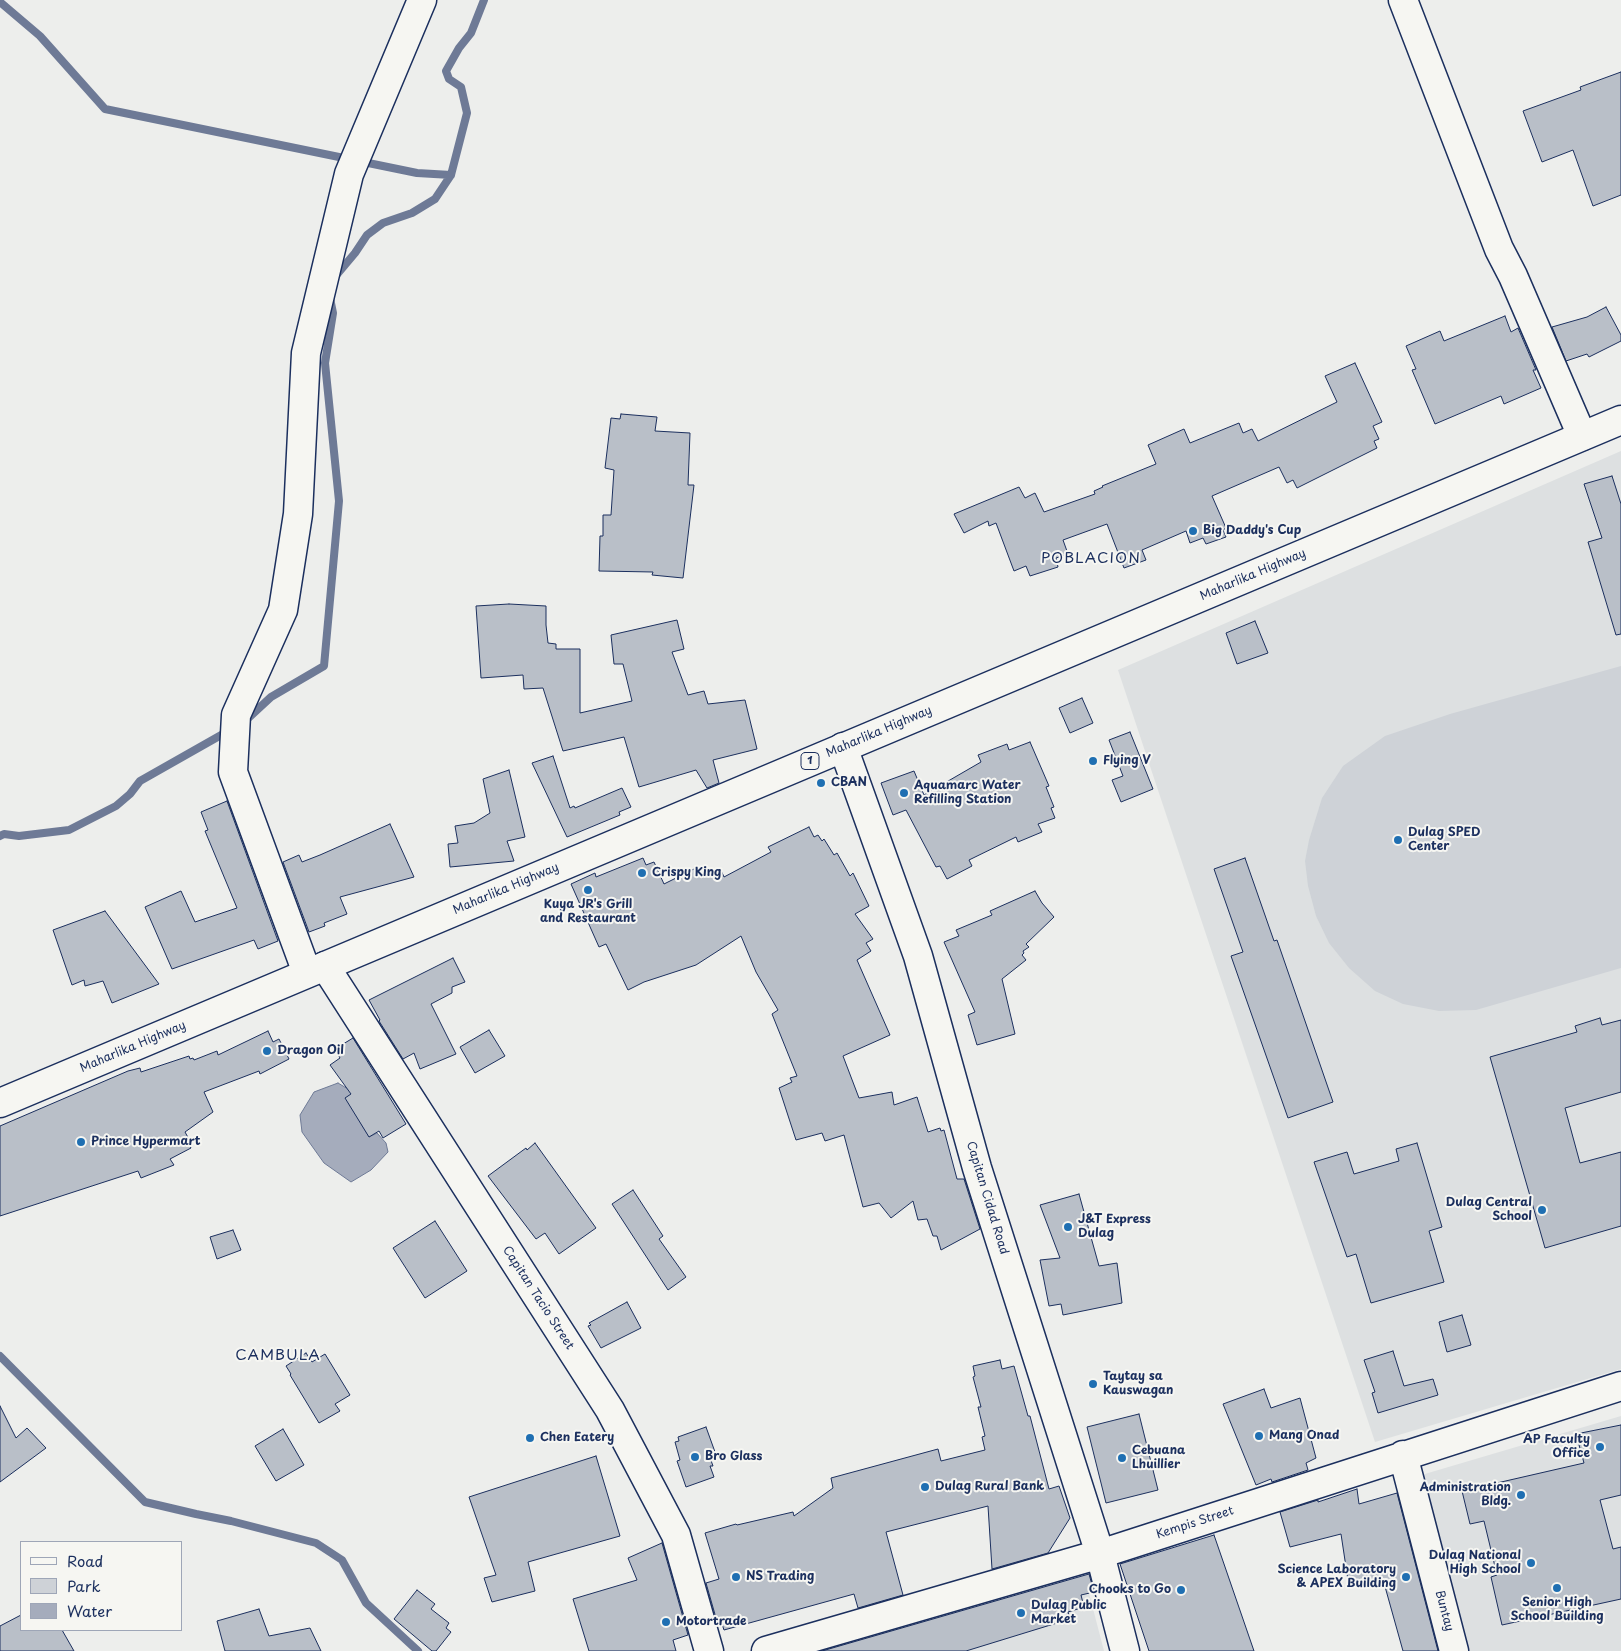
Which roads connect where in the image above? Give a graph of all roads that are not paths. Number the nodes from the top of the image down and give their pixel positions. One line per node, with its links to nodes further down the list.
1 (422, 0): 6 (main road, Capitan Tacio Street)
2 (1403, 0): 4 (main road)
3 (1621, 420): 4 (main road, Maharlika Highway / 1)
4 (1582, 436): 5 (main road, Maharlika Highway / 1)
5 (842, 747): 6 (main road, Maharlika Highway / 1); 10 (main road, Capitan Cidad Road)
6 (316, 969): 7 (main road, Maharlika Highway / 1); 11 (main road, Capitan Tacio Street)
7 (0, 1103)
8 (1621, 1386): 9 (main road, Kempis Street)
9 (1403, 1456): 10 (main road, Kempis Street); 14 (main road, Buntay)
10 (1100, 1554): 12 (main road, Kempis Street); 13 (main road, Capitan Cidad Road)
11 (709, 1651)
12 (766, 1651)
13 (1125, 1651)
14 (1454, 1651)

